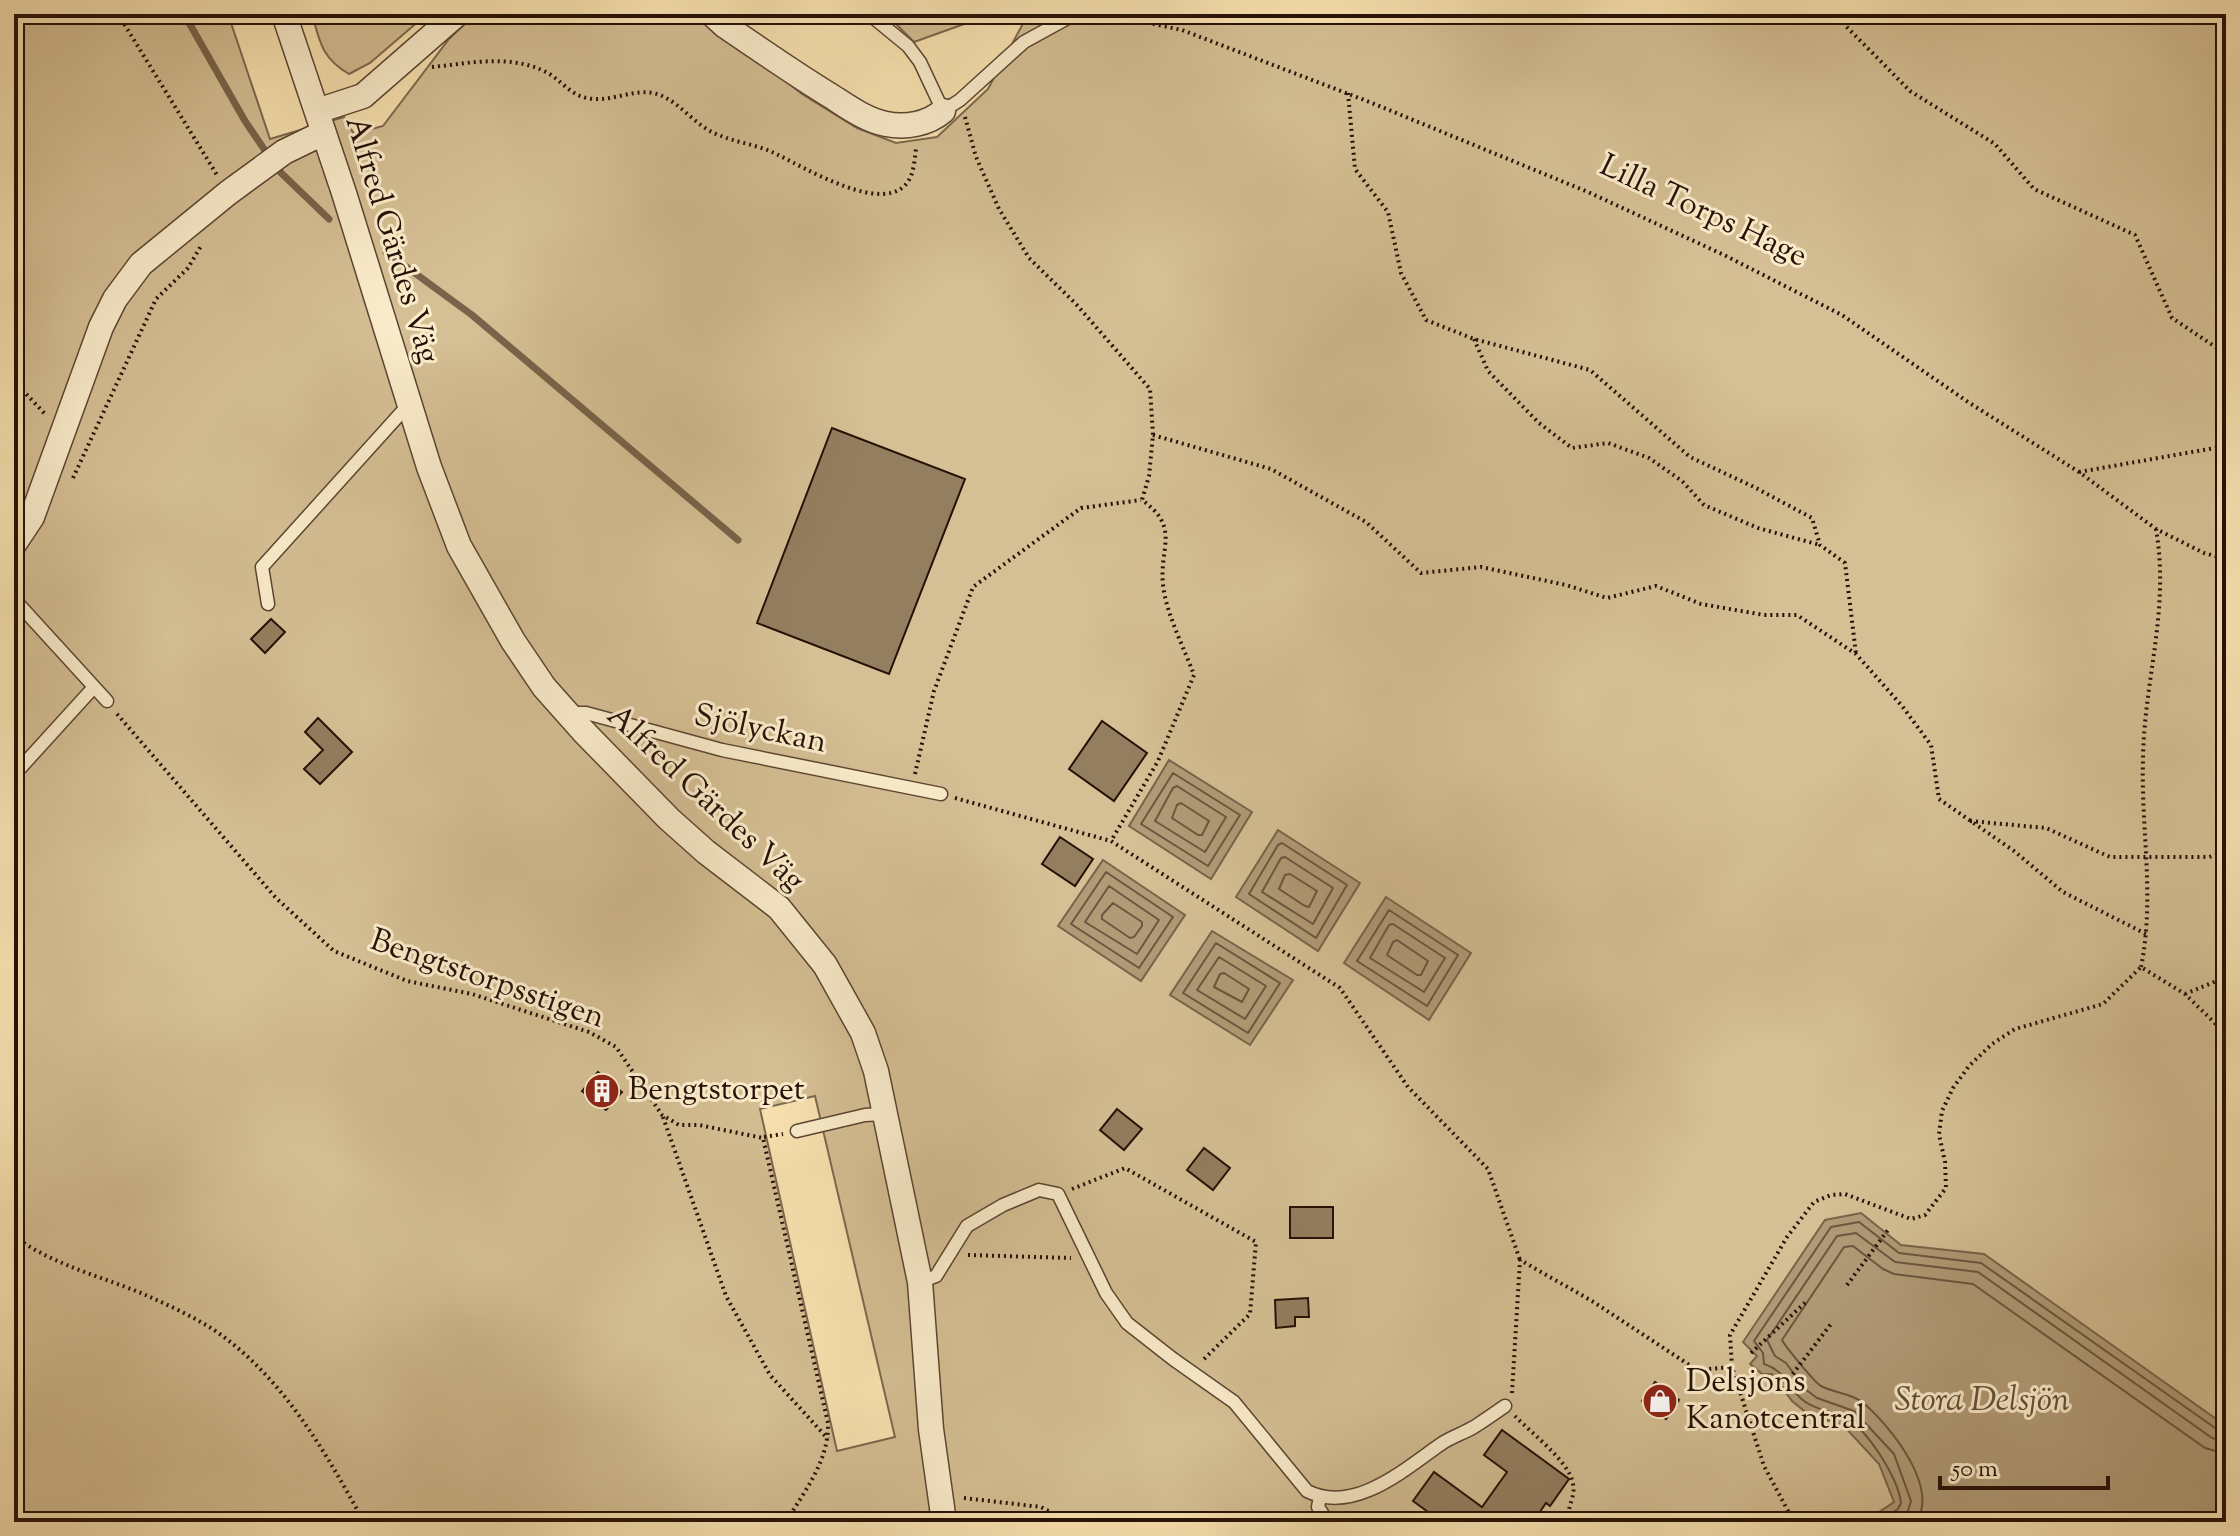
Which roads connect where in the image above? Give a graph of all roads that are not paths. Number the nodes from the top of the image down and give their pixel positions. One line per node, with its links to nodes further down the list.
1 (284, 14): 7 (street, Alfred Gärdes Väg)
2 (457, 14): 7 (street)
3 (712, 14): 6 (street)
4 (869, 14): 6 (lane)
5 (1075, 14): 6 (lane)
6 (952, 105)
7 (320, 122): 8 (street, Alfred Gärdes Väg); 9 (street)
8 (409, 404): 11 (lane); 14 (street, Alfred Gärdes Väg)
9 (14, 544)
10 (14, 599): 12 (lane)
11 (268, 604)
12 (94, 687): 13 (lane); 15 (lane)
13 (107, 701)
14 (570, 717): 16 (lane, Sjölyckan); 17 (street, Alfred Gärdes Väg)
15 (14, 775)
16 (941, 794)
17 (884, 1114): 18 (lane); 19 (street, Alfred Gärdes Väg)
18 (797, 1131)
19 (920, 1282): 21 (lane); 22 (street, Alfred Gärdes Väg)
20 (1505, 1406): 21 (lane)
21 (1320, 1497): 23 (lane)
22 (944, 1522)
23 (1328, 1522)

